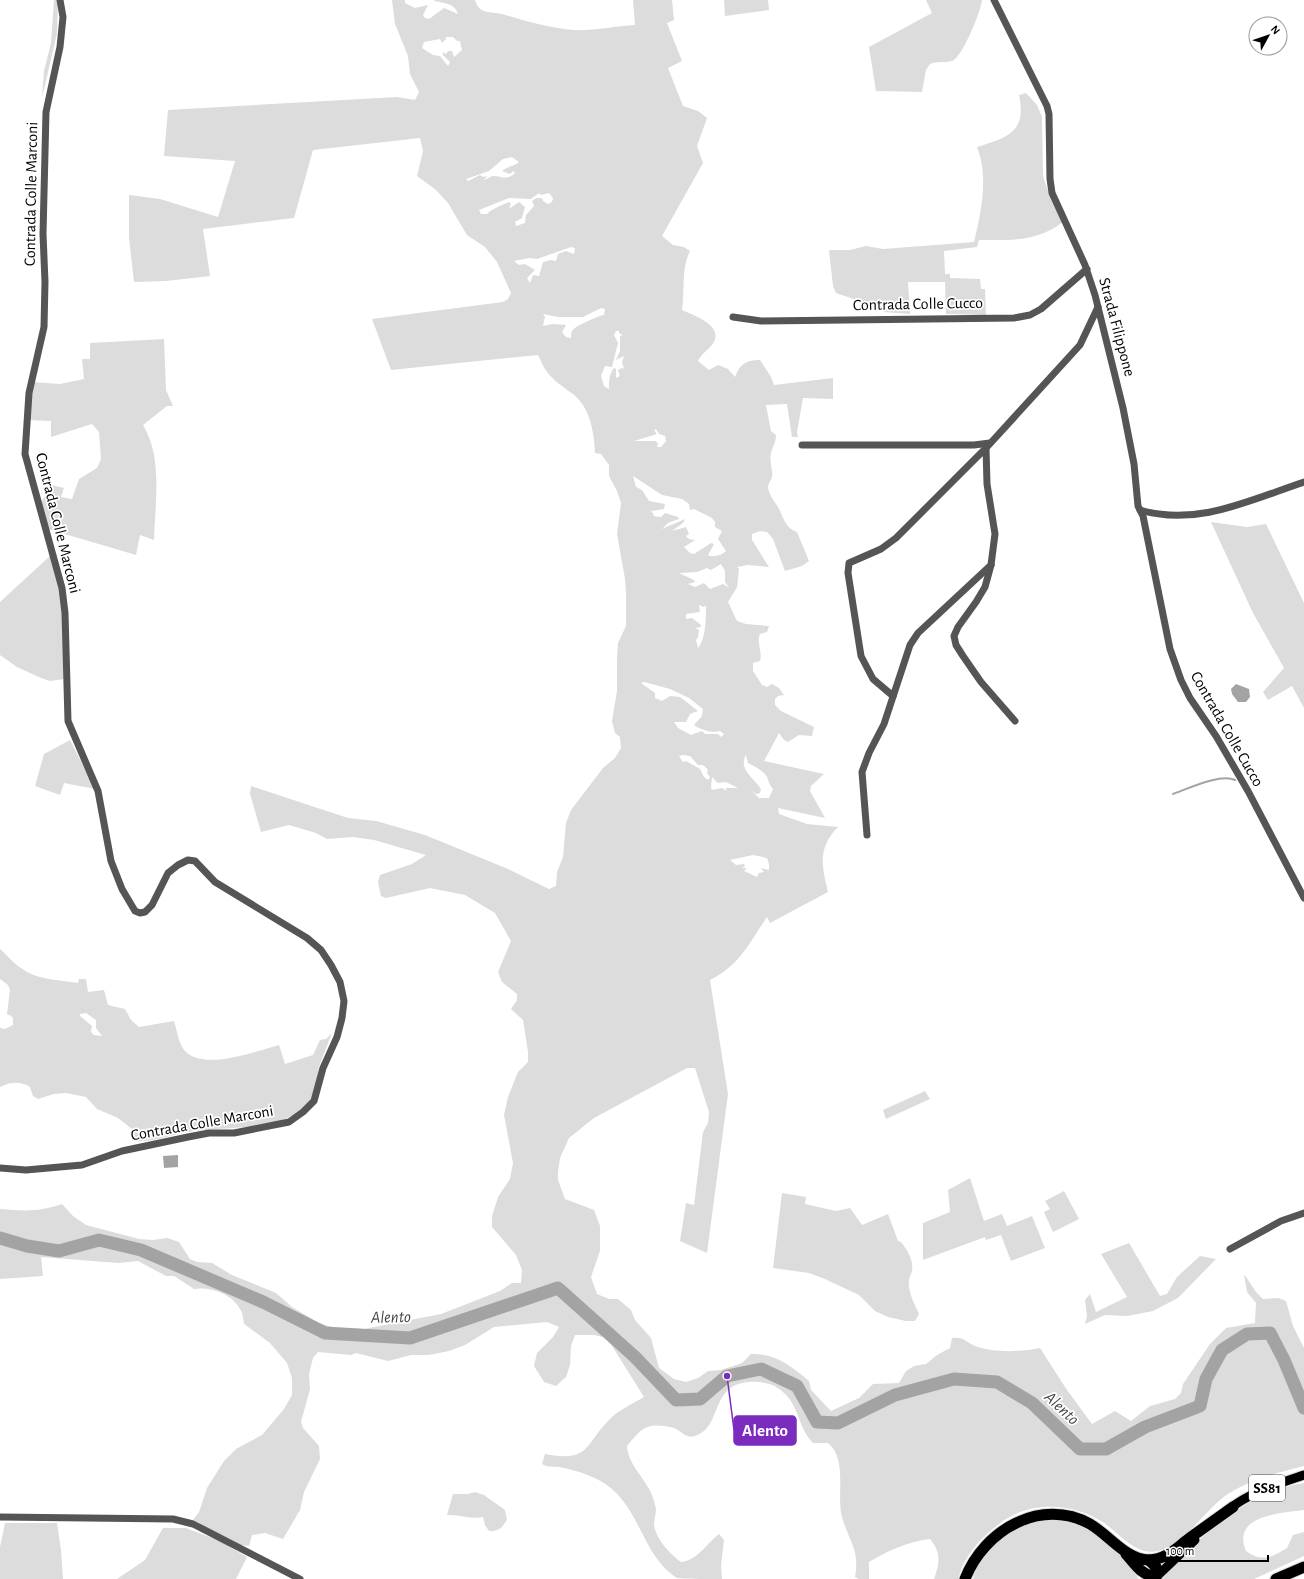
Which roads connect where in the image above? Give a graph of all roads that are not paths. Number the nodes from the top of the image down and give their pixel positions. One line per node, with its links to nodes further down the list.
1 (60, 0): 15 (street, Contrada Colle Marconi)
2 (994, 0): 3 (street, Strada Filippone)
3 (1087, 269): 4 (street, Strada Filippone); 5 (street, Contrada Colle Cucco)
4 (1098, 306): 7 (street); 9 (street, Strada Filippone)
5 (733, 317)
6 (802, 445): 7 (street)
7 (988, 446): 10 (street); 11 (street)
8 (1304, 482): 9 (street)
9 (1140, 510): 14 (street, Contrada Colle Cucco)
10 (991, 565): 11 (street); 12 (street)
11 (893, 696): 13 (street)
12 (1015, 721)
13 (867, 835)
14 (1304, 898)
15 (0, 1168)
16 (1304, 1213): 17 (street)
17 (1230, 1249)
18 (1304, 1475): 19 (main road, SS81)
19 (1233, 1506): 23 (highway); 26 (main road, SS81)
20 (0, 1517): 27 (street)
21 (1120, 1546): 22 (highway); 23 (highway); 25 (highway)
22 (984, 1549): 28 (highway); 29 (highway)
23 (1149, 1560): 26 (highway)
24 (1304, 1568): 30 (highway); 31 (highway)
25 (1141, 1576): 26 (highway)
26 (1155, 1578)
27 (300, 1579)
28 (965, 1579)
29 (969, 1579)
30 (1276, 1579)
31 (1284, 1579)

